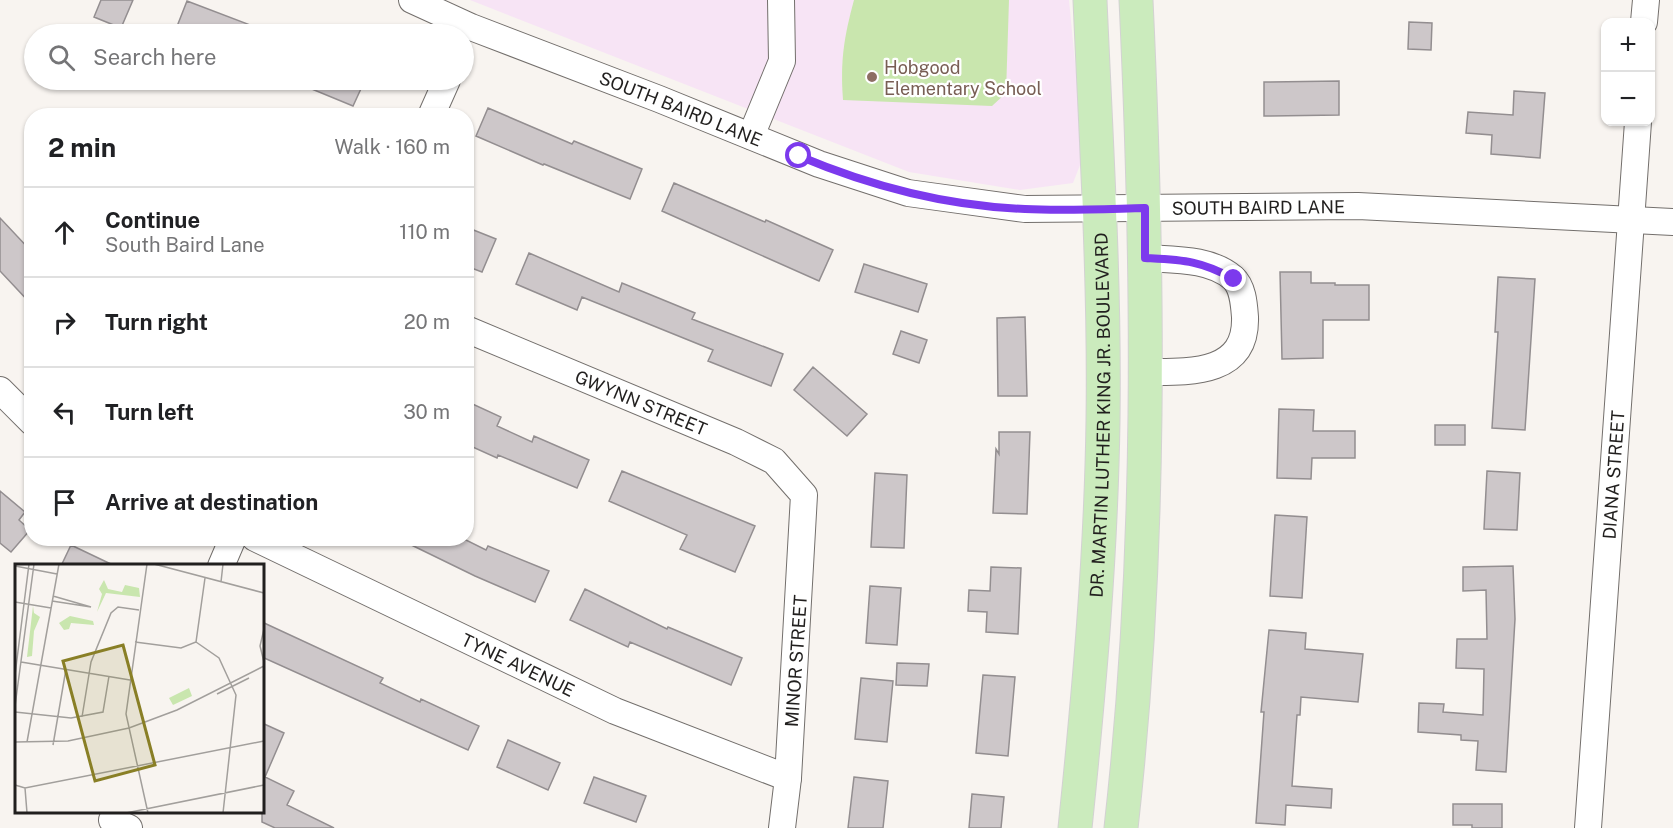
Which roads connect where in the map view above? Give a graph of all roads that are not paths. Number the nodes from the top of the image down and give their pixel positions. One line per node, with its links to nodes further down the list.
1 (412, 0): 7 (street, SOUTH BAIRD LANE)
2 (781, 0): 12 (street)
3 (1090, 0): 14 (main road, DR. MARTIN LUTHER KING JR. BOULEVARD)
4 (1136, 0): 13 (main road)
5 (1646, 0): 6 (street)
6 (1644, 18)
7 (450, 24)
8 (474, 37): 12 (street, SOUTH BAIRD LANE)
9 (443, 90): 10 (street)
10 (435, 108)
11 (1638, 126): 15 (street, DIANA STREET)
12 (751, 136): 14 (street, SOUTH BAIRD LANE)
13 (1145, 208): 14 (street, SOUTH BAIRD LANE); 15 (street, SOUTH BAIRD LANE); 17 (main road)
14 (1099, 209): 28 (main road, DR. MARTIN LUTHER KING JR. BOULEVARD)
15 (1632, 219): 16 (street, SOUTH BAIRD LANE); 30 (street, DIANA STREET)
16 (1673, 222)
17 (1145, 258): 19 (main road); 19 (street)
18 (474, 332): 22 (street, GWYNN STREET)
19 (1145, 372): 29 (main road)
20 (0, 390): 21 (street)
21 (24, 414)
22 (804, 495): 26 (street, MINOR STREET)
23 (230, 546): 25 (street)
24 (272, 546): 26 (street, TYNE AVENUE)
25 (222, 564)
26 (788, 778): 27 (street, MINOR STREET)
27 (782, 828)
28 (1075, 828)
29 (1121, 828)
30 (1588, 828)

